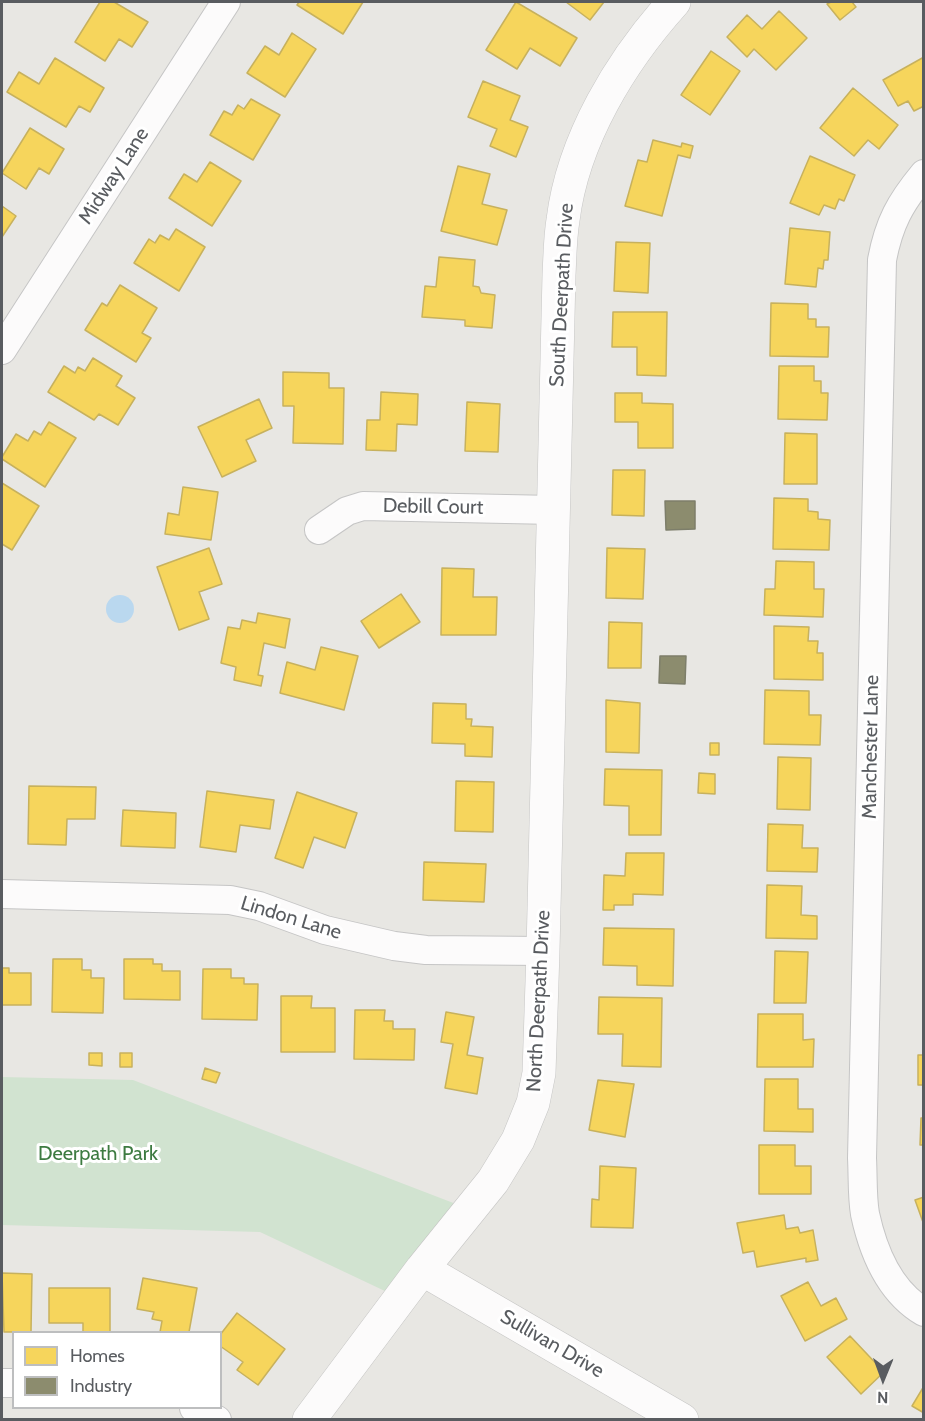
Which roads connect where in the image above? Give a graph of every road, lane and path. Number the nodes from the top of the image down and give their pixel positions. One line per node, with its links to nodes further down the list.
1 (226, 2): 4 (street, Midway Lane)
2 (674, 2): 5 (street, South Deerpath Drive)
3 (924, 174): 10 (street, Manchester Lane)
4 (2, 350)
5 (554, 510): 6 (street, Debill Court); 8 (street, North Deerpath Drive)
6 (319, 530)
7 (2, 894): 8 (street, Lindon Lane)
8 (543, 951): 9 (street, North Deerpath Drive)
9 (422, 1269): 13 (street, North Deerpath Drive); 14 (street, Sullivan Drive)
10 (924, 1312)
11 (198, 1409): 12 (street)
12 (217, 1419)
13 (309, 1419)
14 (682, 1419)

